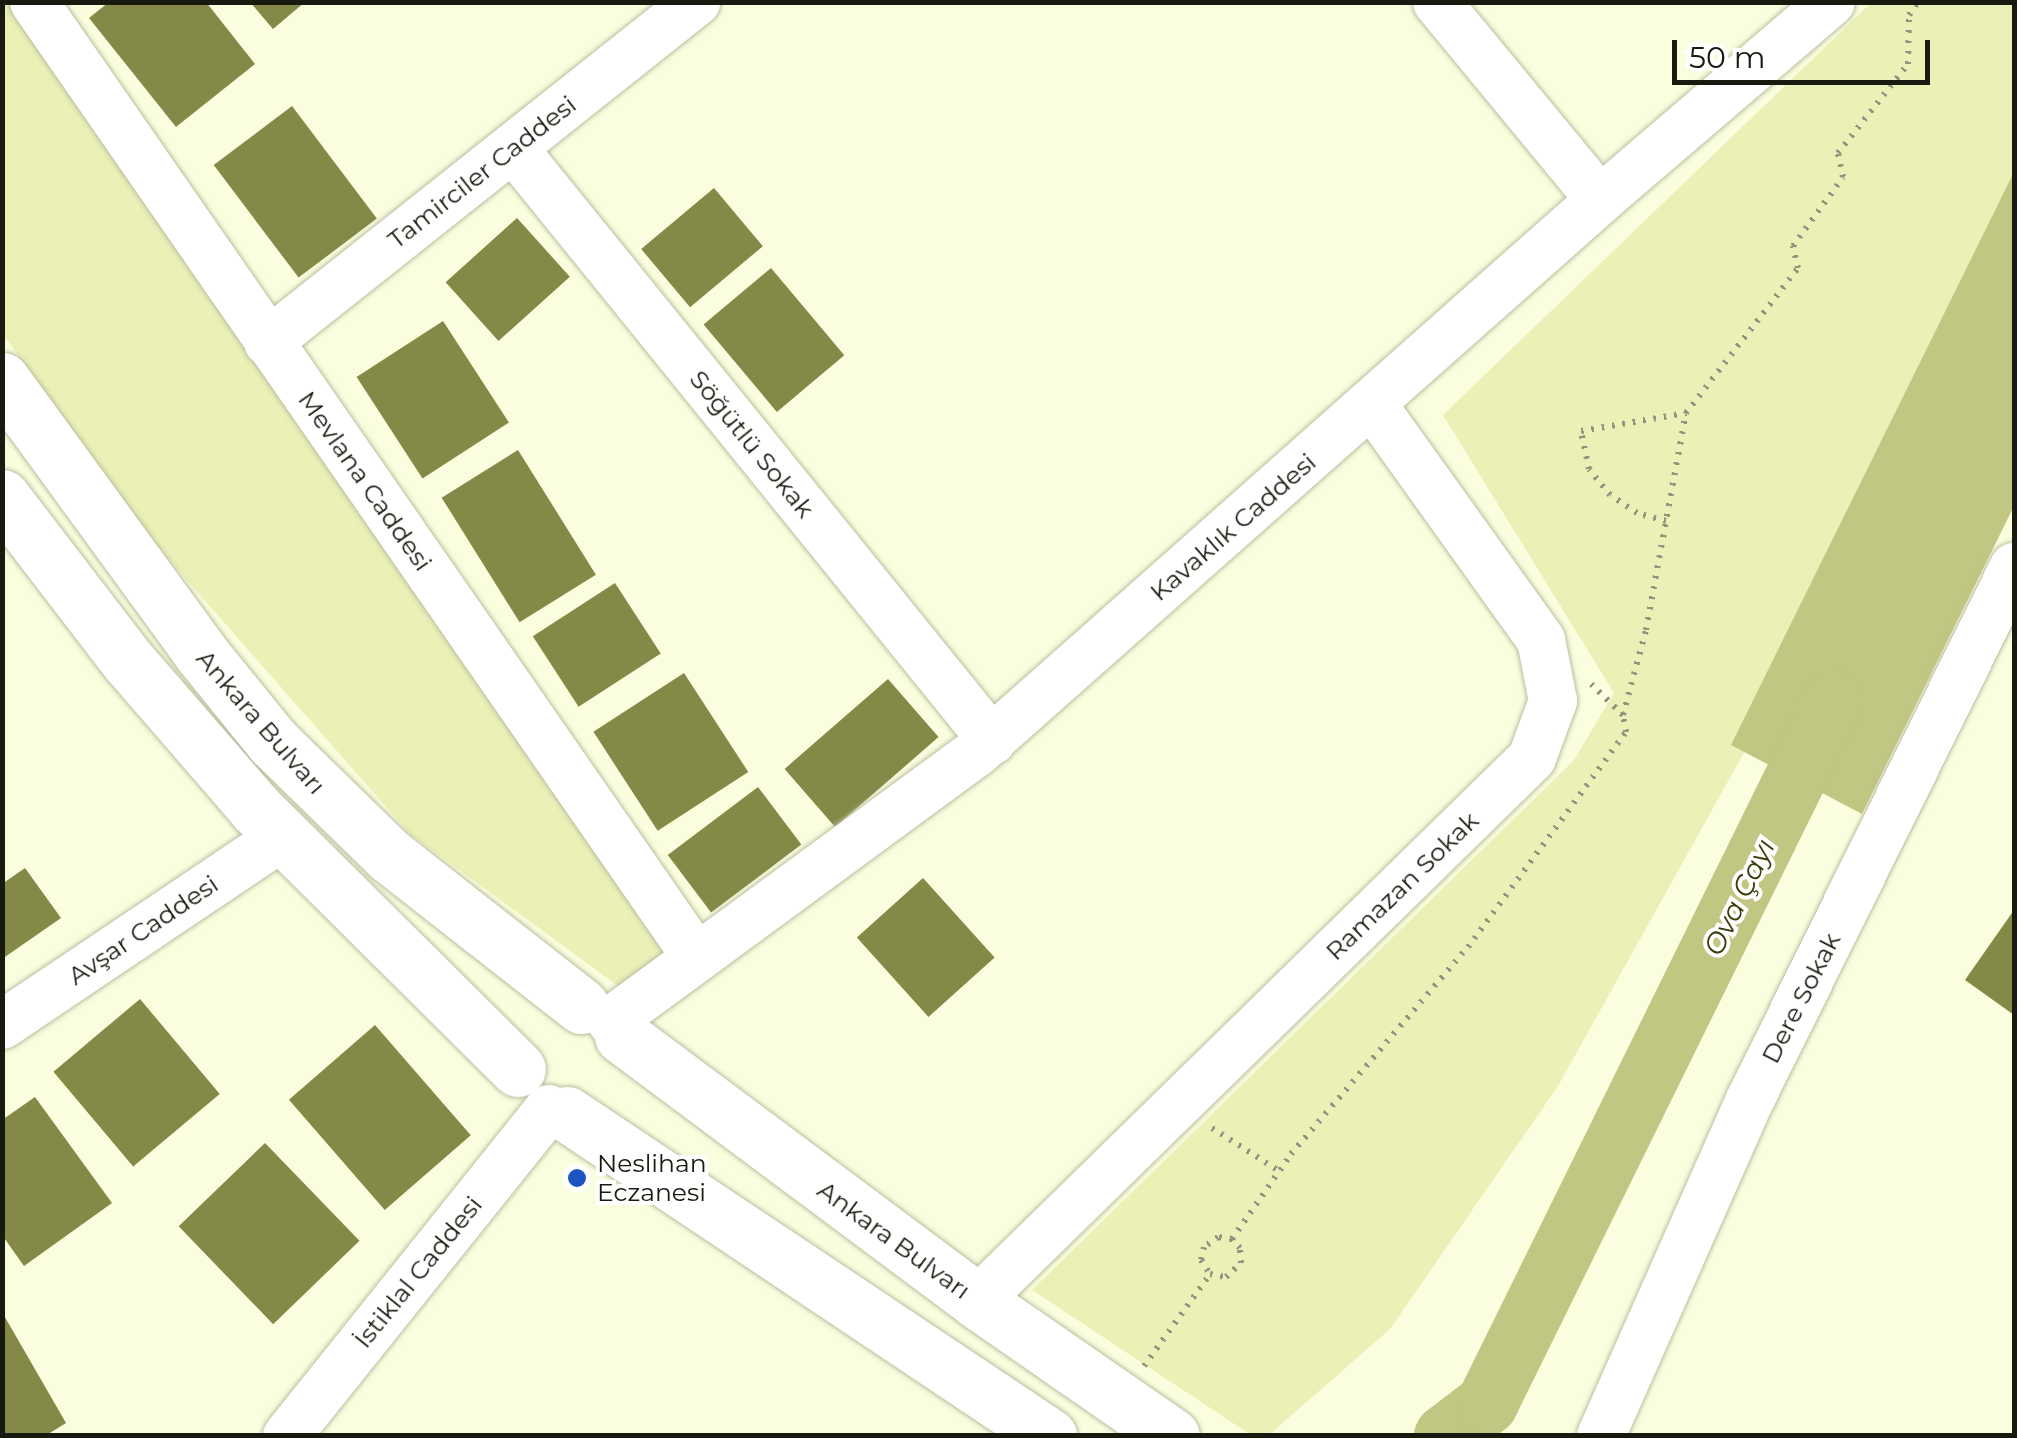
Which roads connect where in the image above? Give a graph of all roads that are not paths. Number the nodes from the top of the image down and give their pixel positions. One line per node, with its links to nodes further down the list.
1 (34, 2): 7 (street, Mevlana Caddesi)
2 (696, 2): 5 (street, Tamirciler Caddesi)
3 (1437, 2): 6 (street)
4 (1831, 2): 6 (street, Kavaklık Caddesi)
5 (513, 148): 7 (street, Tamirciler Caddesi); 12 (street, Söğütlü Sokak)
6 (1600, 200): 9 (street, Kavaklık Caddesi)
7 (268, 342): 14 (street, Mevlana Caddesi)
8 (2, 380): 15 (main road, Ankara Bulvarı)
9 (1372, 405): 12 (street, Kavaklık Caddesi); 18 (street, Ramazan Sokak)
10 (2, 498): 13 (main road)
11 (2014, 567): 22 (street, Dere Sokak)
12 (992, 740): 14 (street, Kavaklık Caddesi)
13 (283, 836): 16 (street, Avşar Caddesi); 17 (main road)
14 (697, 958): 15 (street, Kavaklık Caddesi)
15 (605, 1021): 17 (main road); 17 (main road); 18 (main road, Ankara Bulvarı)
16 (2, 1025)
17 (544, 1097): 19 (street, İstiklal Caddesi); 20 (main road)
18 (977, 1301): 21 (main road, Ankara Bulvarı)
19 (288, 1436)
20 (1050, 1436)
21 (1172, 1436)
22 (1601, 1436)

